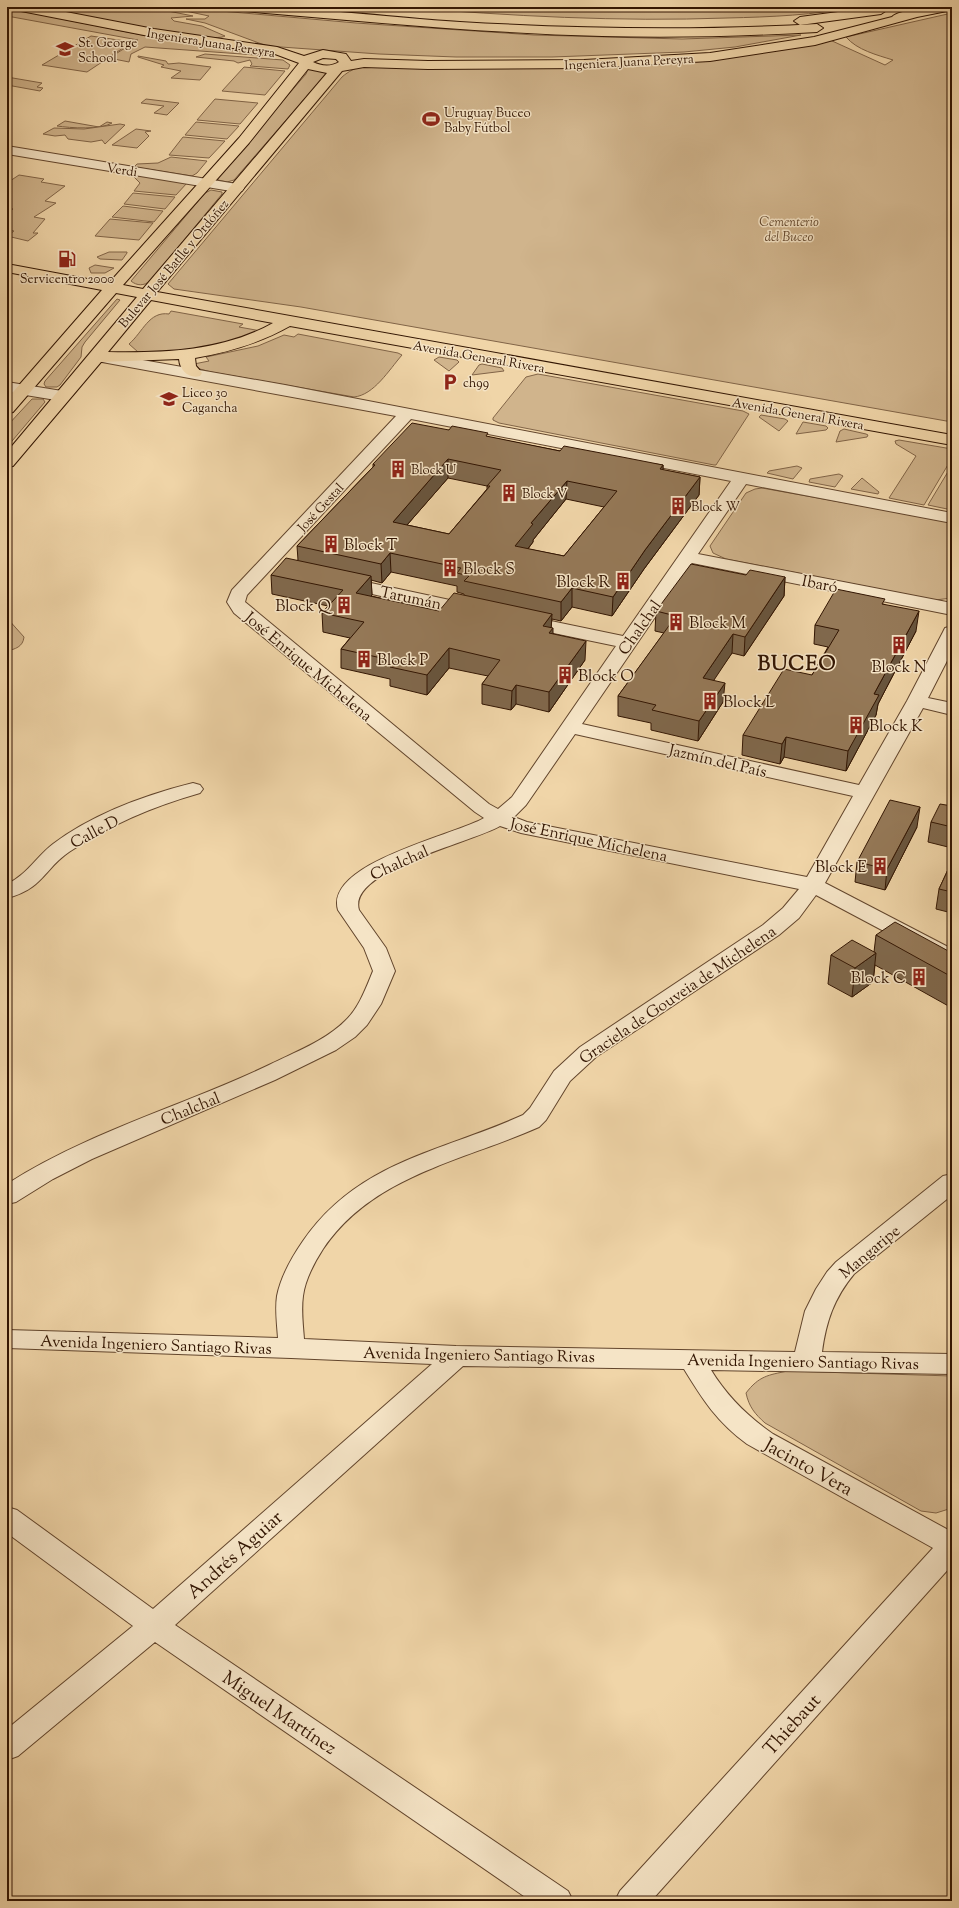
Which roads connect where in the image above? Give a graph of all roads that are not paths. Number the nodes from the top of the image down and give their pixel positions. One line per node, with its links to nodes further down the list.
1 (21, 7): 9 (main road, Ingeniera Juana Pereyra)
2 (243, 7): 7 (main road)
3 (314, 7): 4 (main road)
4 (898, 7)
5 (950, 7): 6 (main road)
6 (916, 11): 7 (main road); 8 (main road, Ingeniera Juana Pereyra)
7 (846, 25): 8 (main road, Ingeniera Juana Pereyra)
8 (338, 61): 9 (main road, Ingeniera Juana Pereyra); 12 (main road, Bulevar José Batlle y Ordóñez)
9 (307, 62): 11 (main road, Bulevar José Batlle y Ordóñez)
10 (7, 150): 11 (street, Verdi)
11 (206, 182): 12 (street, Verdi); 14 (main road, Bulevar José Batlle y Ordóñez)
12 (237, 188): 15 (main road, Bulevar José Batlle y Ordóñez)
13 (7, 268): 14 (main road, Avenida General Rivera)
14 (111, 287): 15 (main road, Avenida General Rivera); 21 (main road, Bulevar José Batlle y Ordóñez)
15 (147, 294): 16 (main road, Avenida General Rivera); 18 (main road, Bulevar José Batlle y Ordóñez)
16 (288, 321): 17 (main road); 25 (main road, Avenida General Rivera)
17 (189, 353): 18 (main road); 19 (main road)
18 (97, 357): 19 (street); 22 (main road, Bulevar José Batlle y Ordóñez)
19 (194, 373): 24 (street)
20 (7, 388): 21 (street)
21 (23, 390): 22 (street); 23 (main road, Bulevar José Batlle y Ordóñez)
22 (62, 396): 26 (main road, Bulevar José Batlle y Ordóñez)
23 (7, 408)
24 (408, 414): 27 (street); 30 (street, José Gestal)
25 (952, 440)
26 (7, 462)
27 (741, 479): 28 (street); 29 (street, Chalchal)
28 (952, 518)
29 (688, 557): 34 (street, Ibaró); 36 (street, Chalchal)
30 (265, 565): 31 (street); 33 (street, José Gestal)
31 (288, 570)
32 (326, 578): 36 (street, Tarumán)
33 (236, 602): 42 (street, José Enrique Michelena)
34 (952, 610)
35 (952, 632): 37 (street, Graciela de Gouveia de Michelena)
36 (628, 643): 39 (street, Chalchal)
37 (917, 701): 38 (street); 41 (street, Graciela de Gouveia de Michelena)
38 (952, 709)
39 (571, 727): 41 (street, Jazmín del País); 42 (street, Chalchal)
40 (193, 789): 44 (street, Calle D)
41 (864, 792): 43 (street, Graciela de Gouveia de Michelena)
42 (499, 818): 43 (street, José Enrique Michelena); 47 (street, Chalchal)
43 (813, 885): 45 (street, José Enrique Michelena); 49 (street, Graciela de Gouveia de Michelena)
44 (7, 892)
45 (952, 958)
46 (952, 1182): 52 (street, Mangaripe)
47 (7, 1196)
48 (7, 1339): 49 (street, Avenida Ingeniero Santiago Rivas)
49 (291, 1348): 50 (street, Avenida Ingeniero Santiago Rivas)
50 (456, 1356): 51 (street, Avenida Ingeniero Santiago Rivas); 56 (street, Andrés Aguiar)
51 (691, 1359): 52 (street, Avenida Ingeniero Santiago Rivas); 55 (street, Jacinto Vera)
52 (807, 1361): 53 (street, Avenida Ingeniero Santiago Rivas)
53 (952, 1364)
54 (7, 1518): 56 (street, Miguel Martínez)
55 (952, 1546): 59 (street, Thiebaut)
56 (154, 1626): 57 (street, Andrés Aguiar); 58 (street, Miguel Martínez)
57 (7, 1747)
58 (557, 1901)
59 (631, 1901)

